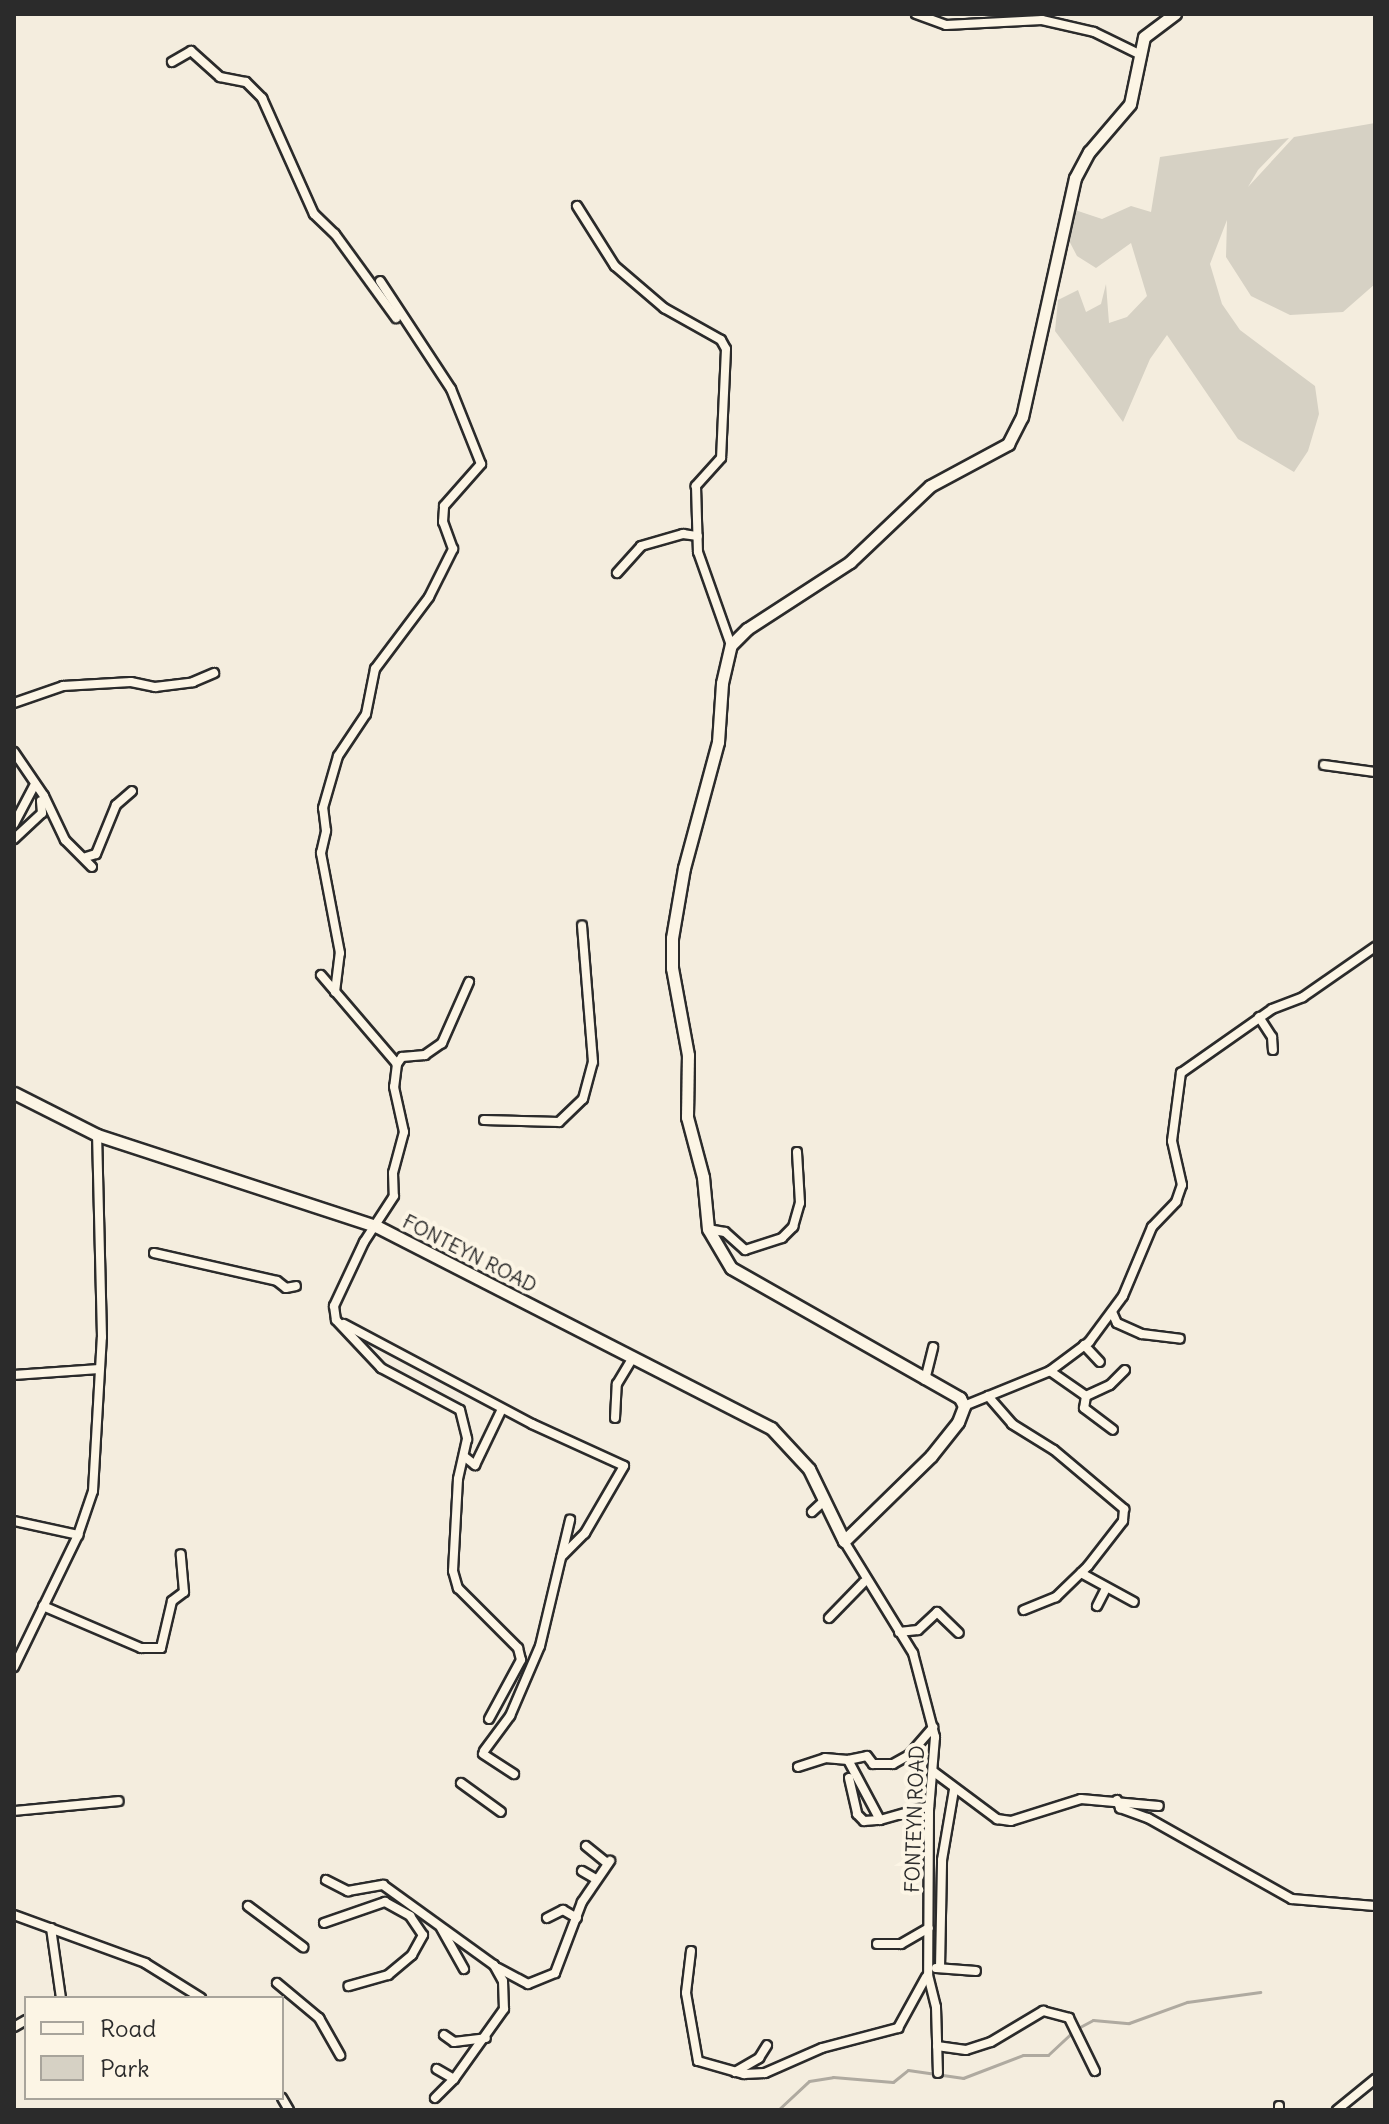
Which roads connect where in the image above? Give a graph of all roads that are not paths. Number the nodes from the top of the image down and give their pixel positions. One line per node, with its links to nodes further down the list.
1 (916, 14): 3 (street)
2 (1175, 14): 3 (street)
3 (1141, 55): 10 (street)
4 (172, 62): 7 (street)
5 (577, 206): 8 (street)
6 (380, 281): 7 (street)
7 (413, 337): 26 (street)
8 (698, 536): 9 (street); 10 (street)
9 (617, 573)
10 (731, 645): 35 (street)
11 (214, 673): 12 (street)
12 (14, 703)
13 (14, 752): 16 (street)
14 (1324, 765): 15 (street)
15 (1375, 772)
16 (34, 786): 18 (street); 19 (street); 20 (street)
17 (132, 791): 20 (street)
18 (14, 824)
19 (14, 839)
20 (86, 857): 21 (street)
21 (92, 867)
22 (582, 925): 31 (street)
23 (1375, 947): 27 (street)
24 (321, 975): 26 (street)
25 (469, 982): 29 (street)
26 (335, 992): 29 (street)
27 (1259, 1017): 28 (street); 38 (street)
28 (1273, 1050)
29 (397, 1064): 34 (street)
30 (14, 1093): 32 (street, FONTEYN ROAD)
31 (484, 1120)
32 (97, 1135): 34 (street, FONTEYN ROAD); 45 (street)
33 (797, 1152): 35 (street)
34 (376, 1226): 39 (street); 43 (street, FONTEYN ROAD)
35 (708, 1229): 49 (street)
36 (154, 1253): 37 (street)
37 (296, 1286)
38 (1112, 1312): 40 (street); 41 (street)
39 (336, 1320): 53 (street); 56 (street)
40 (1180, 1339)
41 (1084, 1345): 44 (street); 47 (street)
42 (933, 1347): 49 (street)
43 (632, 1359): 54 (street); 57 (street, FONTEYN ROAD)
44 (1100, 1362)
45 (99, 1369): 48 (street); 61 (street)
46 (1125, 1370): 51 (street)
47 (1050, 1371): 50 (street); 51 (street)
48 (14, 1375)
49 (925, 1381): 52 (street)
50 (988, 1396): 52 (street); 65 (street)
51 (1086, 1396): 55 (street)
52 (964, 1406): 62 (street)
53 (502, 1409): 56 (street); 64 (street)
54 (615, 1418)
55 (1113, 1430)
56 (465, 1457): 76 (street)
57 (825, 1500): 58 (street); 62 (street, FONTEYN ROAD)
58 (812, 1512)
59 (570, 1520): 64 (street)
60 (14, 1521): 61 (street)
61 (78, 1535): 69 (street)
62 (844, 1541): 66 (street, FONTEYN ROAD)
63 (181, 1554): 69 (street)
64 (562, 1556): 81 (street)
65 (1081, 1573): 67 (street); 71 (street)
66 (864, 1582): 72 (street); 73 (street, FONTEYN ROAD)
67 (1106, 1588): 68 (street); 70 (street)
68 (1134, 1602)
69 (43, 1606): 75 (street)
70 (1097, 1606)
71 (1024, 1610)
72 (829, 1618)
73 (899, 1632): 74 (street); 77 (street, FONTEYN ROAD)
74 (959, 1633)
75 (14, 1667)
76 (489, 1719)
77 (933, 1727): 78 (street); 80 (street, FONTEYN ROAD)
78 (848, 1760): 79 (street); 91 (street)
79 (798, 1767)
80 (934, 1772): 84 (street); 87 (street, FONTEYN ROAD)
81 (514, 1774)
82 (849, 1778): 91 (street)
83 (461, 1783): 90 (street)
84 (954, 1790): 85 (street); 110 (street)
85 (1117, 1800): 88 (street); 97 (street)
86 (119, 1801): 89 (street)
87 (929, 1806): 91 (street); 104 (street, FONTEYN ROAD)
88 (1159, 1806)
89 (14, 1811)
90 (501, 1812)
91 (880, 1820)
92 (586, 1846): 94 (street)
93 (582, 1871): 94 (street)
94 (596, 1879): 100 (street)
95 (326, 1880): 101 (street)
96 (248, 1906): 106 (street)
97 (1375, 1906)
98 (14, 1915): 103 (street)
99 (547, 1918): 100 (street)
100 (577, 1918): 108 (street)
101 (435, 1921): 108 (street); 111 (street)
102 (324, 1923): 115 (street)
103 (51, 1928): 116 (street); 117 (street)
104 (929, 1928): 105 (street); 109 (street, FONTEYN ROAD)
105 (877, 1944)
106 (303, 1947)
107 (691, 1951): 125 (street)
108 (494, 1965): 119 (street)
109 (928, 1966): 110 (street); 121 (street, FONTEYN ROAD)
110 (940, 1968): 112 (street)
111 (464, 1969)
112 (976, 1971)
113 (926, 1977): 125 (street)
114 (277, 1983): 122 (street)
115 (349, 1986)
116 (61, 1996)
117 (198, 1996)
118 (444, 2035): 119 (street)
119 (486, 2038): 127 (street)
120 (767, 2045): 125 (street)
121 (937, 2046): 124 (street); 126 (street, FONTEYN ROAD)
122 (340, 2055)
123 (437, 2069): 127 (street)
124 (1095, 2071)
125 (734, 2072)
126 (938, 2073)
127 (454, 2079): 129 (street)
128 (1375, 2079): 130 (street)
129 (435, 2098)
130 (1337, 2110)

